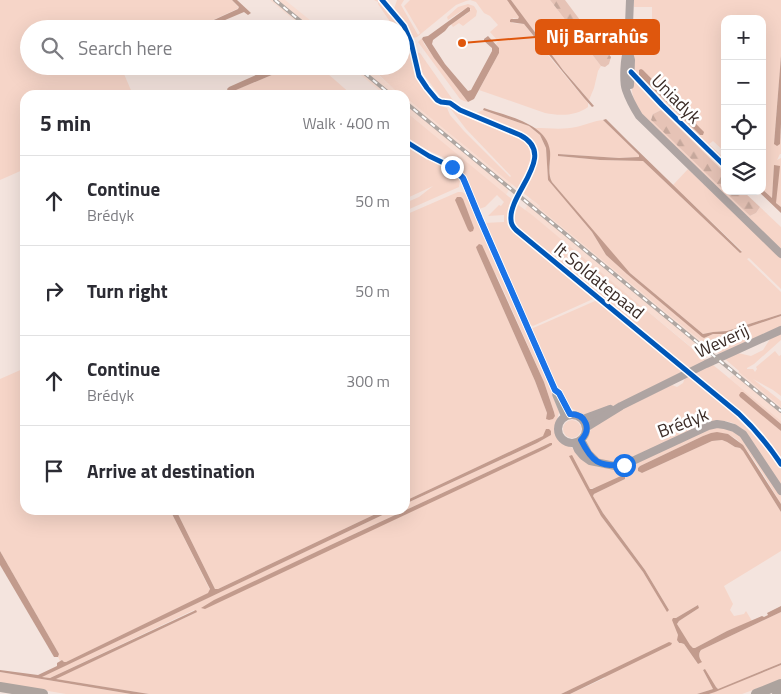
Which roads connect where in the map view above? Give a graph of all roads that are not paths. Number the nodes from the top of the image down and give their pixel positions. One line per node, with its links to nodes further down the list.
1 (382, 0): 3 (street)
2 (630, 0): 7 (street)
3 (399, 20)
4 (410, 40): 5 (street)
5 (412, 50)
6 (410, 144): 9 (street)
7 (781, 254)
8 (781, 330): 10 (street, Weverij)
9 (567, 416): 10 (street); 11 (street)
10 (585, 423): 11 (street)
11 (578, 441): 12 (street, Brédyk)
12 (781, 491)
13 (781, 684): 17 (highway)
14 (0, 687): 16 (highway)
15 (781, 693): 18 (highway)
16 (43, 694)
17 (756, 694)
18 (777, 694)

